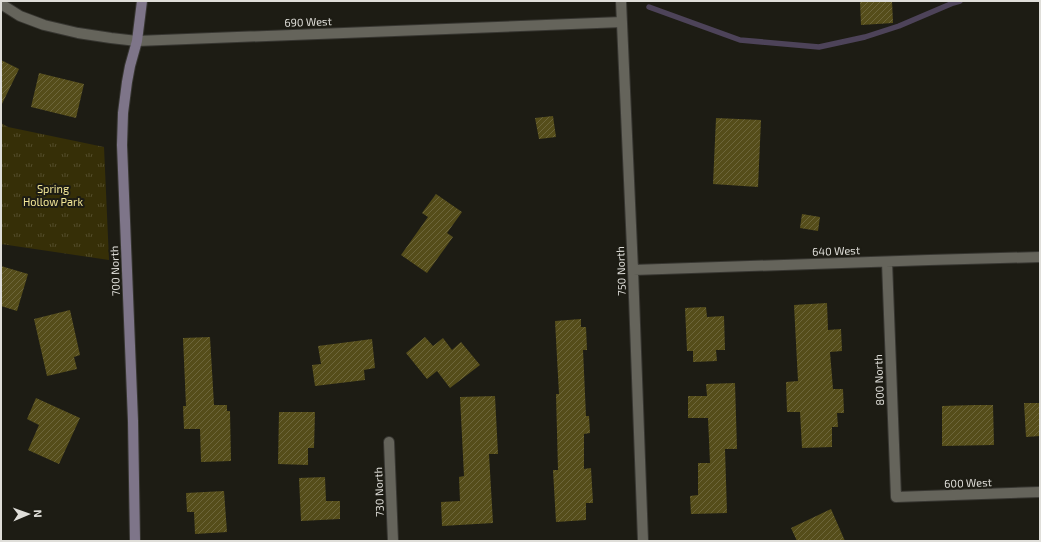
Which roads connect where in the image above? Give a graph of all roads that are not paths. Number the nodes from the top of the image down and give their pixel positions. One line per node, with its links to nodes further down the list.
1 (142, 1): 5 (street, 700 North)
2 (621, 1): 4 (street, 750 North)
3 (1, 4): 5 (street, 690 West)
4 (622, 22): 5 (street, 690 West); 8 (street, 750 North)
5 (137, 41): 12 (street, 700 North)
6 (1040, 257): 7 (street, 640 West)
7 (887, 262): 8 (street, 640 West); 11 (street, 800 North)
8 (633, 270): 14 (street, 750 North)
9 (390, 442): 13 (street, 730 North)
10 (1040, 492): 11 (street, 600 West)
11 (896, 497)
12 (135, 541)
13 (393, 541)
14 (643, 541)

